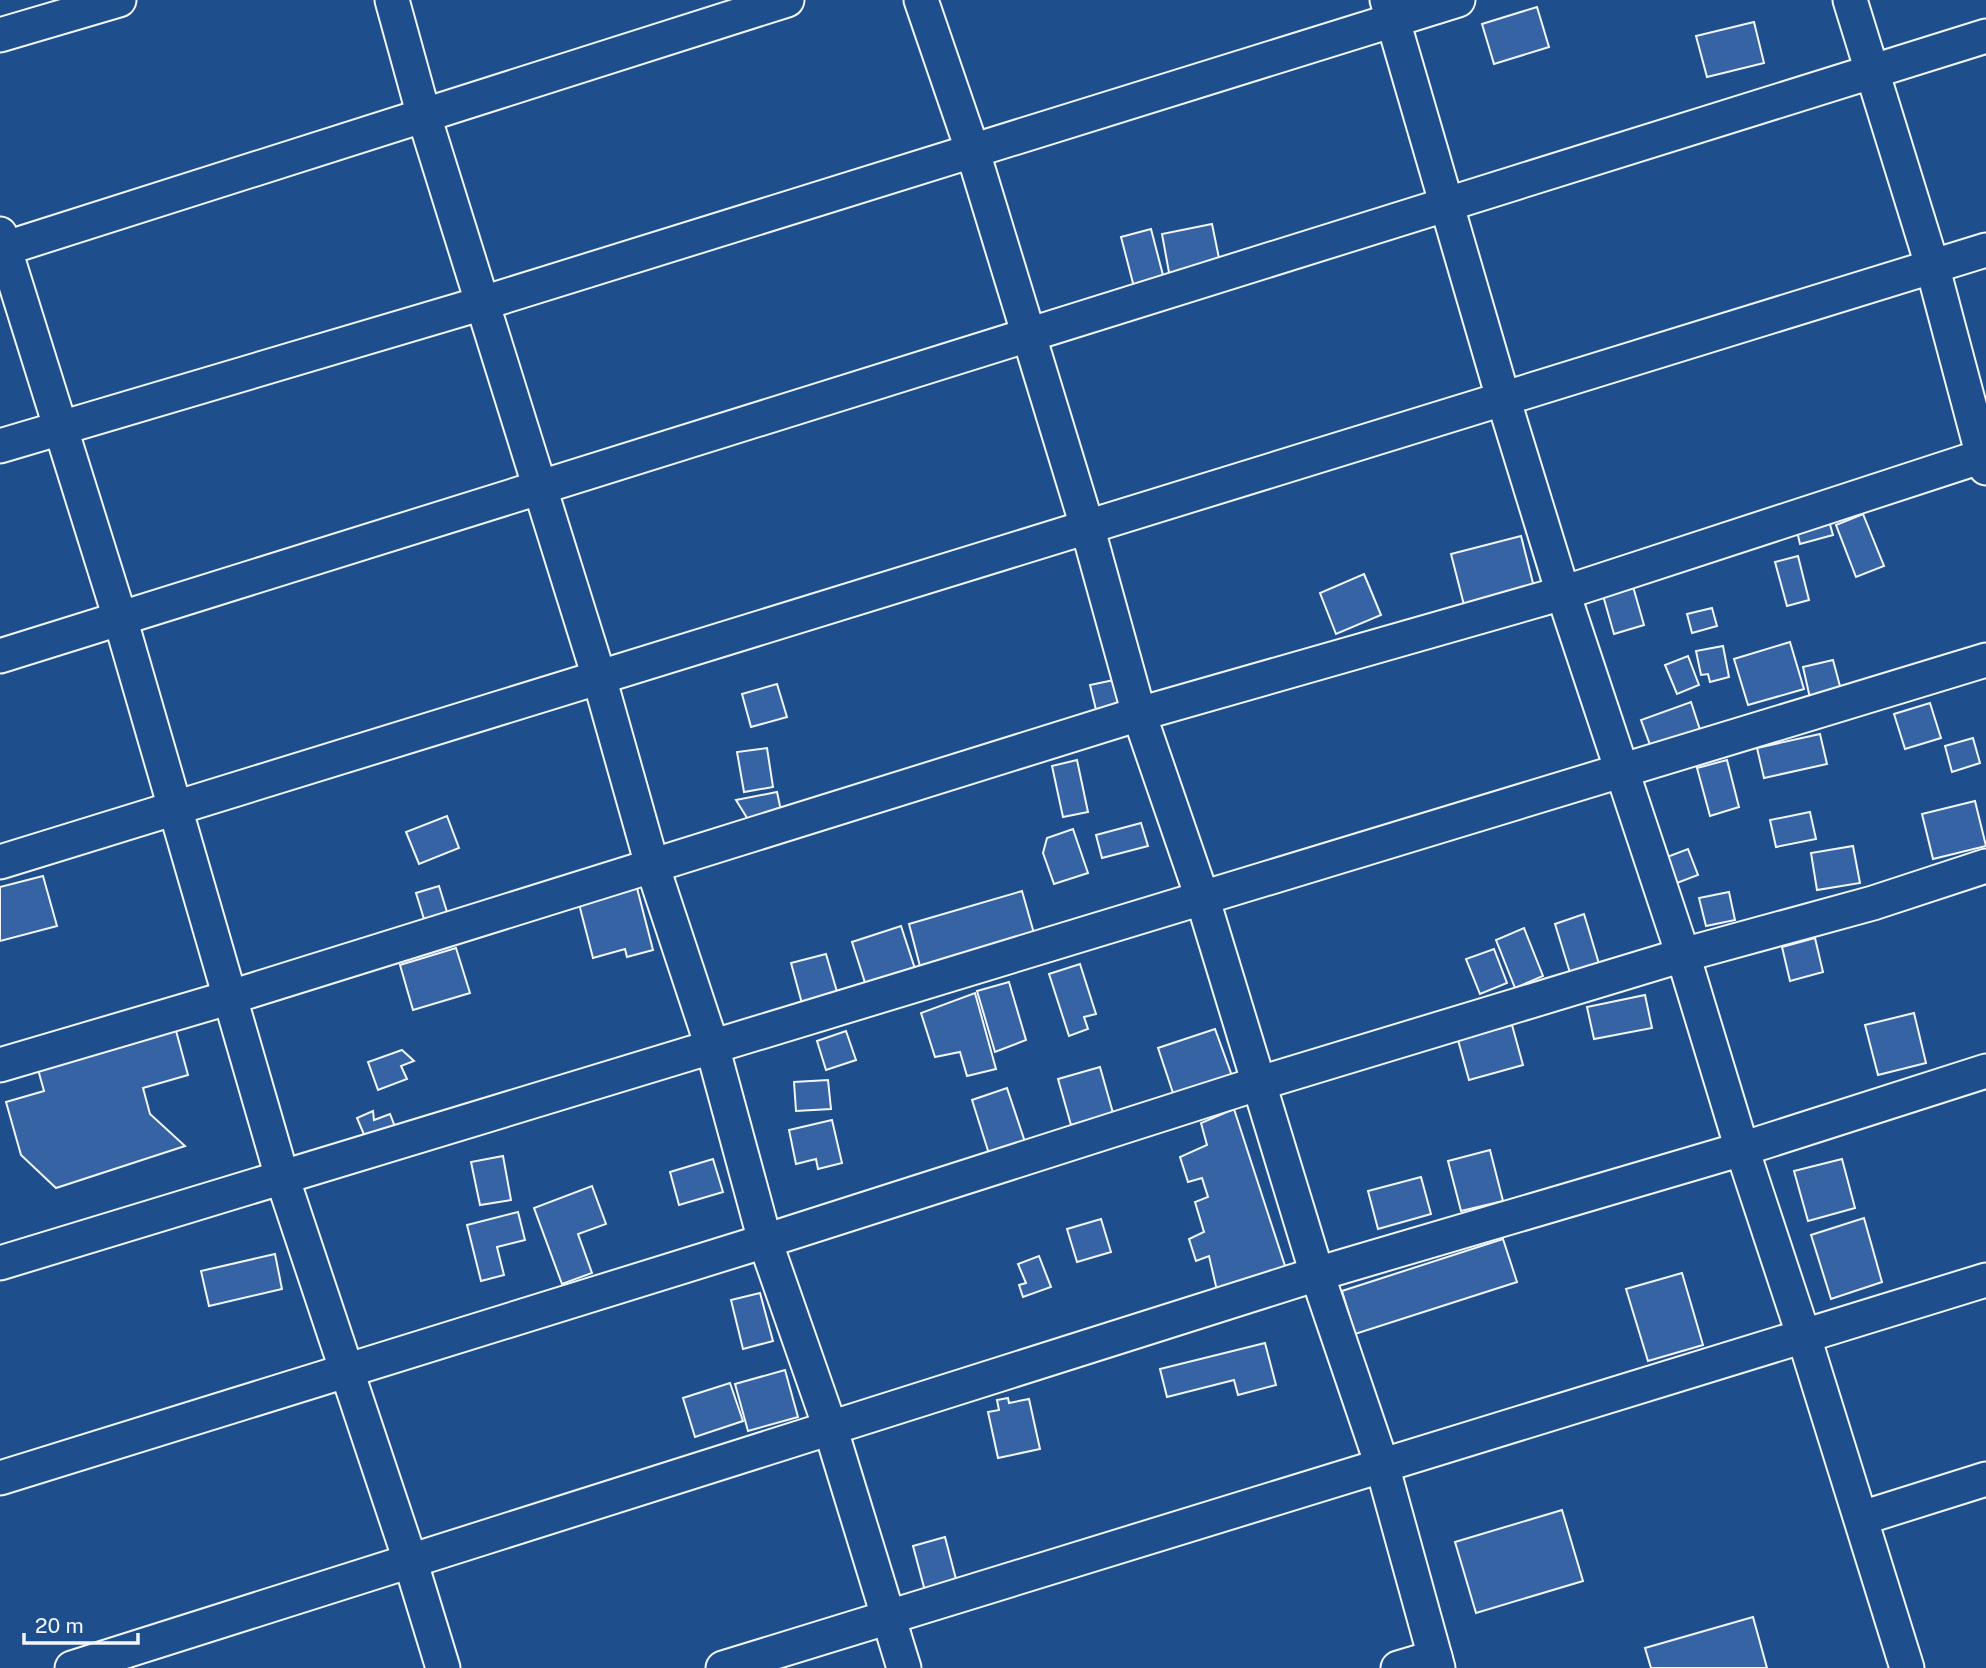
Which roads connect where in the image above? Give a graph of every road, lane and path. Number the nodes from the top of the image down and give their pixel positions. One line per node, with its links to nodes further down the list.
1 (119, 0): 8 (street)
2 (392, 0): 11 (street)
3 (787, 0): 11 (street)
4 (921, 0): 12 (street)
5 (1458, 0): 7 (street)
6 (1850, 0): 10 (street)
7 (1390, 10): 12 (street); 13 (street)
8 (0, 36)
9 (1986, 36): 10 (street)
10 (1872, 71): 13 (street); 16 (street)
11 (424, 116): 14 (street); 17 (street)
12 (972, 149): 17 (street); 18 (street)
13 (1446, 204): 18 (street); 19 (street)
14 (2, 244): 20 (street)
15 (1986, 250): 16 (street)
16 (1932, 265): 19 (street); 22 (street)
17 (483, 303): 20 (street); 23 (street)
18 (1028, 335): 23 (street); 24 (street)
19 (1503, 398): 24 (street); 25 (street)
20 (60, 428): 21 (street); 26 (street)
21 (0, 446)
22 (1985, 459): 25 (street)
23 (538, 488): 26 (street); 29 (street)
24 (1087, 526): 29 (street); 30 (street)
25 (1563, 593): 30 (street); 31 (street)
26 (120, 618): 27 (street); 32 (street)
27 (0, 656)
28 (1986, 660): 31 (street)
29 (599, 677): 32 (street); 34 (street)
30 (1139, 714): 34 (street); 36 (street)
31 (1622, 771): 36 (street); 37 (street)
32 (174, 808): 33 (street); 38 (street)
33 (0, 862)
34 (652, 866): 38 (street); 39 (street)
35 (1986, 866): 37 (street)
36 (1202, 897): 39 (street); 42 (street)
37 (1683, 955): 42 (street); 43 (street)
38 (231, 997): 40 (street); 44 (street)
39 (712, 1046): 44 (street); 45 (street)
40 (0, 1065)
41 (1986, 1071): 43 (street)
42 (1260, 1083): 45 (street); 47 (street)
43 (1742, 1149): 47 (street); 49 (street)
44 (282, 1177): 46 (street); 50 (street)
45 (765, 1241): 50 (street); 51 (street)
46 (0, 1263)
47 (1317, 1274): 51 (street); 52 (street)
48 (1986, 1280): 49 (street)
49 (1804, 1337): 52 (street); 55 (street)
50 (348, 1371): 53 (street); 56 (street)
51 (830, 1427): 56 (street); 57 (street)
52 (1382, 1465): 57 (street); 58 (street)
53 (0, 1478)
54 (1986, 1479): 55 (street)
55 (1861, 1518): 64 (street)
56 (410, 1560): 59 (street); 60 (street)
57 (888, 1617): 61 (street); 62 (street)
58 (1437, 1662): 63 (street)
59 (72, 1668)
60 (443, 1668)
61 (723, 1668)
62 (904, 1668)
63 (1398, 1668)
64 (1907, 1668)

